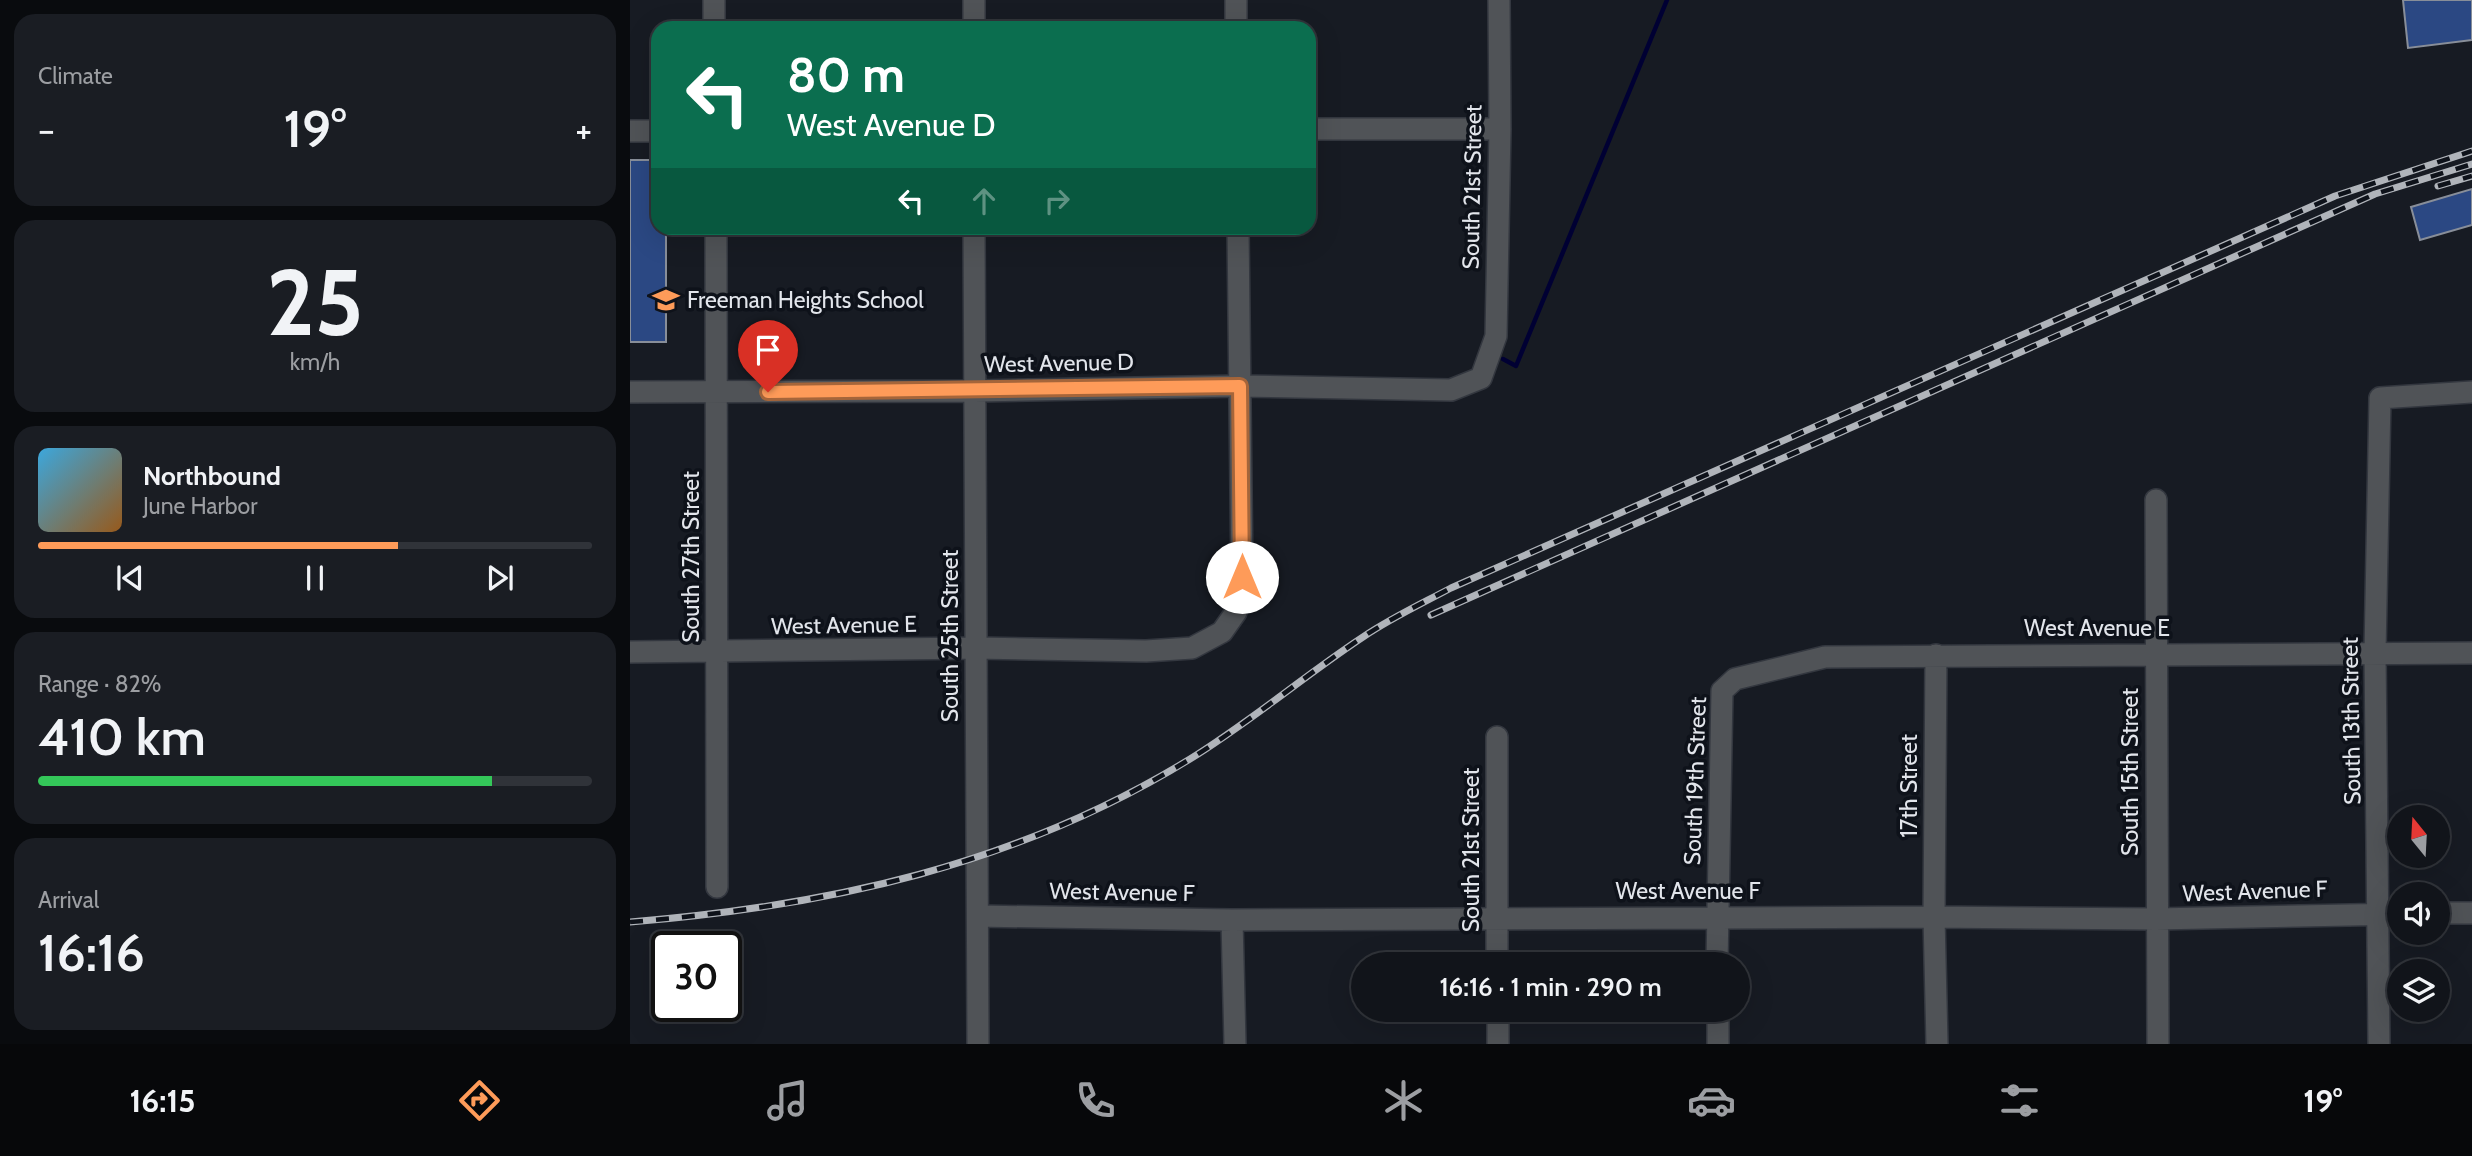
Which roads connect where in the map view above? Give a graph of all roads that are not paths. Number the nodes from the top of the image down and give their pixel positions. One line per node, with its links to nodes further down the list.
1 (714, 0): 5 (street)
2 (974, 0): 6 (street)
3 (1236, 0): 7 (street)
4 (1499, 0): 9 (street, South 21st Street)
5 (714, 21)
6 (974, 21)
7 (1236, 21)
8 (1316, 129): 9 (street)
9 (1500, 129): 15 (street, South 21st Street)
10 (630, 131): 11 (street)
11 (651, 131)
12 (716, 235): 20 (street, South 27th Street)
13 (974, 235): 17 (street, South 25th Street)
14 (1238, 235): 16 (street)
15 (1483, 372): 16 (street, West Avenue D)
16 (1240, 386): 17 (street, West Avenue D); 22 (street, West Avenue E)
17 (975, 391): 20 (street, West Avenue D); 22 (street, South 25th Street)
18 (2472, 391): 24 (street, South 13th Street)
19 (630, 392): 20 (street, West Avenue D)
20 (717, 392): 25 (street, South 27th Street)
21 (2156, 500): 26 (street, South 15th Street)
22 (976, 649): 25 (street, West Avenue E); 36 (street, South 25th Street)
23 (630, 652): 25 (street, West Avenue E)
24 (2375, 652): 26 (street, West Avenue E); 27 (street, West Avenue E); 31 (street, South 13th Street)
25 (717, 653): 32 (street, South 27th Street)
26 (2156, 653): 28 (street, West Avenue E); 40 (street, South 15th Street)
27 (2472, 653)
28 (1936, 655): 29 (street, West Avenue E); 38 (street, 17th Street)
29 (1728, 684): 37 (street, South 19th Street)
30 (1497, 737): 39 (street, South 21st Street)
31 (2387, 882)
32 (717, 887)
33 (2472, 913): 35 (street)
34 (2387, 914): 40 (street, West Avenue F)
35 (2450, 914)
36 (978, 916): 41 (street, West Avenue F); 47 (street, South 25th Street)
37 (1717, 917): 38 (street, West Avenue F); 39 (street, West Avenue F); 44 (street, South 19th Street)
38 (1934, 917): 40 (street, West Avenue F); 51 (street, 17th Street)
39 (1496, 918): 41 (street, West Avenue F); 43 (street, South 21st Street)
40 (2156, 919): 52 (street, South 15th Street)
41 (1232, 920): 48 (street)
42 (2387, 940): 53 (street, South 13th Street)
43 (1497, 952)
44 (1717, 952)
45 (1498, 1022): 49 (street)
46 (1718, 1022): 50 (street)
47 (978, 1044)
48 (1235, 1044)
49 (1498, 1044)
50 (1718, 1044)
51 (1937, 1044)
52 (2158, 1044)
53 (2379, 1044)

